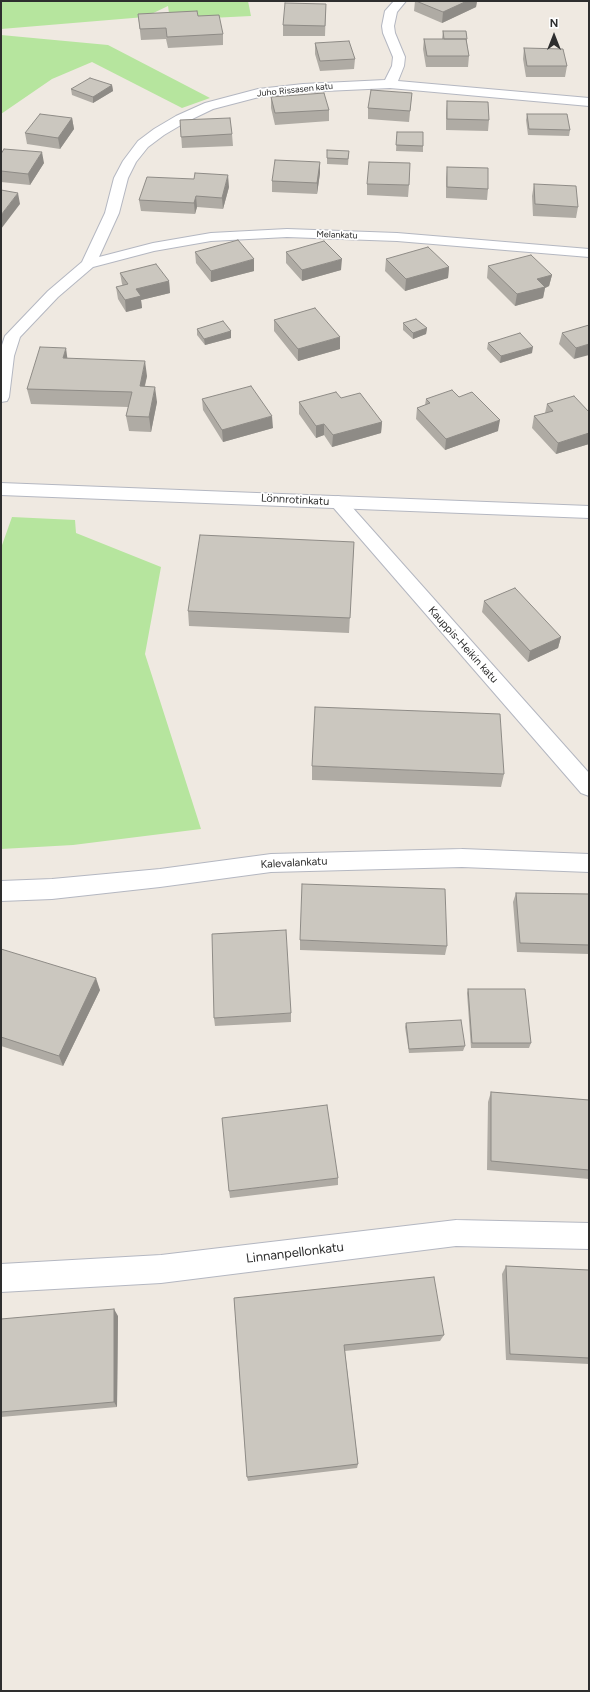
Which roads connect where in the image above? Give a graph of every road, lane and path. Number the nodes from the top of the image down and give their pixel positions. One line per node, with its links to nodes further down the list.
1 (400, 1): 2 (street)
2 (390, 84): 3 (street, Juho Rissasen katu); 5 (street, Juho Rissasen katu)
3 (589, 102)
4 (589, 253): 5 (street, Melankatu)
5 (88, 264): 6 (street, Juho Rissasen katu)
6 (1, 397)
7 (1, 489): 8 (street, Lönnrotinkatu)
8 (338, 502): 9 (street, Lönnrotinkatu); 10 (street, Kauppis-Heikin katu)
9 (589, 512)
10 (589, 786)
11 (589, 863): 12 (street, Kalevalankatu)
12 (1, 890)
13 (589, 1236): 14 (street, Linnanpellonkatu)
14 (1, 1278)

